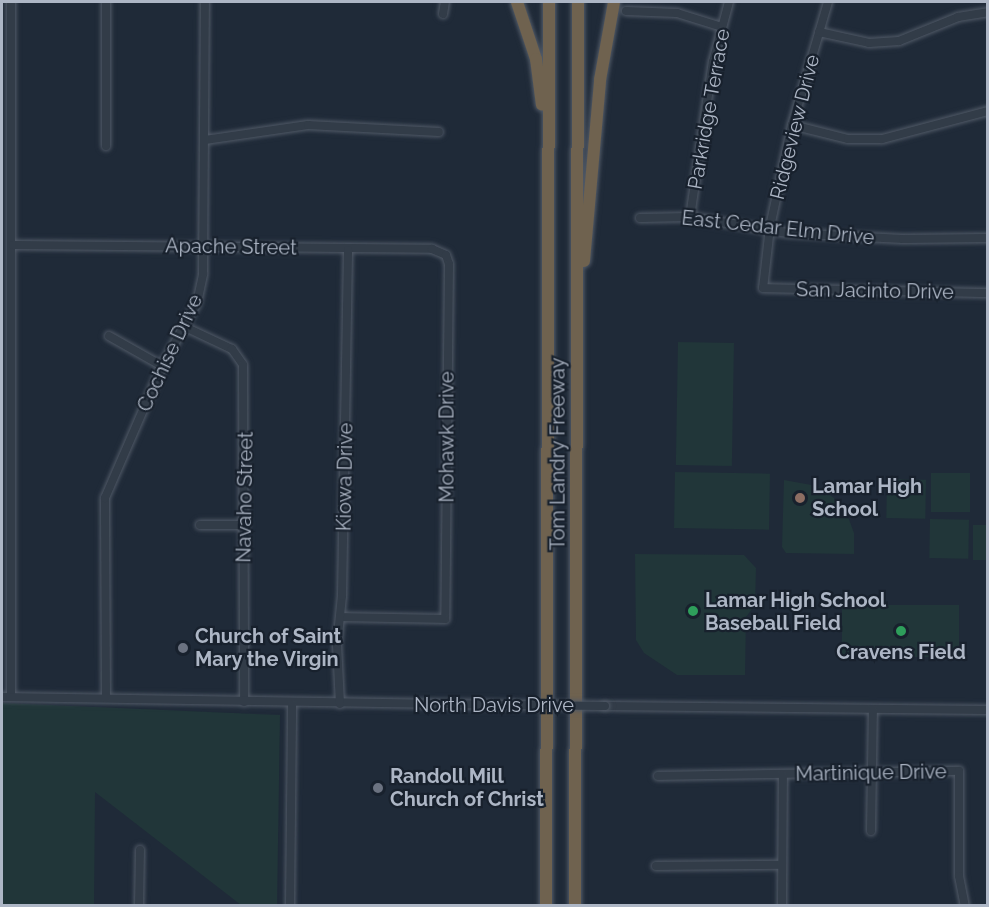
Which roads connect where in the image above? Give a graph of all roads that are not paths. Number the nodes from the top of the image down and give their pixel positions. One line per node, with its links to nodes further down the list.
1 (11, 2): 26 (street)
2 (106, 2): 20 (street)
3 (205, 2): 19 (street, Cochise Drive)
4 (445, 2): 13 (street)
5 (517, 2): 23 (highway)
6 (549, 2): 23 (highway, Tom Landry Freeway)
7 (578, 2): 34 (highway, Tom Landry Freeway)
8 (614, 2): 34 (highway)
9 (729, 2): 14 (street, Parkridge Terrace)
10 (828, 2): 15 (street, Ridgeview Drive)
11 (626, 12): 14 (street)
12 (987, 12): 15 (street)
13 (443, 14)
14 (722, 27): 21 (street, Parkridge Terrace)
15 (819, 32): 17 (street, Ridgeview Drive)
16 (987, 111): 17 (street)
17 (792, 125): 24 (street, Ridgeview Drive)
18 (438, 132): 19 (street)
19 (205, 140): 27 (street, Cochise Drive)
20 (106, 146)
21 (690, 217): 22 (street, East Cedar Elm Drive); 24 (street, East Cedar Elm Drive)
22 (640, 218)
23 (548, 227): 56 (highway, Tom Landry Freeway)
24 (770, 227): 25 (street, East Cedar Elm Drive); 30 (street, Ridgeview Drive)
25 (987, 238)
26 (14, 245): 27 (street, Apache Street); 39 (street)
27 (205, 246): 28 (street, Apache Street); 32 (street, Cochise Drive)
28 (348, 250): 29 (street, Apache Street); 38 (street, Kiowa Drive)
29 (446, 255): 38 (street, Mohawk Drive)
30 (764, 288): 31 (street, San Jacinto Drive)
31 (987, 293)
32 (185, 327): 35 (street, Cochise Drive); 37 (street, Navaho Street)
33 (109, 336): 35 (street)
34 (577, 361): 46 (highway, Tom Landry Freeway)
35 (162, 366): 40 (street, Cochise Drive)
36 (200, 525): 37 (street)
37 (245, 525): 41 (street, Navaho Street)
38 (341, 617): 43 (street, Kiowa Drive)
39 (6, 697): 40 (street, North Davis Drive)
40 (106, 698): 41 (street, North Davis Drive)
41 (244, 702): 42 (street, North Davis Drive)
42 (292, 704): 43 (street, North Davis Drive); 55 (street)
43 (340, 704): 44 (street, North Davis Drive, bridge)
44 (873, 709): 45 (street, North Davis Drive); 47 (street)
45 (987, 710)
46 (577, 747): 57 (highway, Tom Landry Freeway); 58 (highway)
47 (872, 772): 48 (street, Martinique Drive); 50 (street); 60 (street, Martinique Drive)
48 (783, 775): 49 (street, Martinique Drive); 52 (street)
49 (658, 776)
50 (871, 831)
51 (140, 850): 54 (street)
52 (782, 865): 53 (street); 59 (street)
53 (657, 866)
54 (139, 906)
55 (290, 906)
56 (546, 906)
57 (575, 906)
58 (583, 906)
59 (782, 906)
60 (965, 906)

